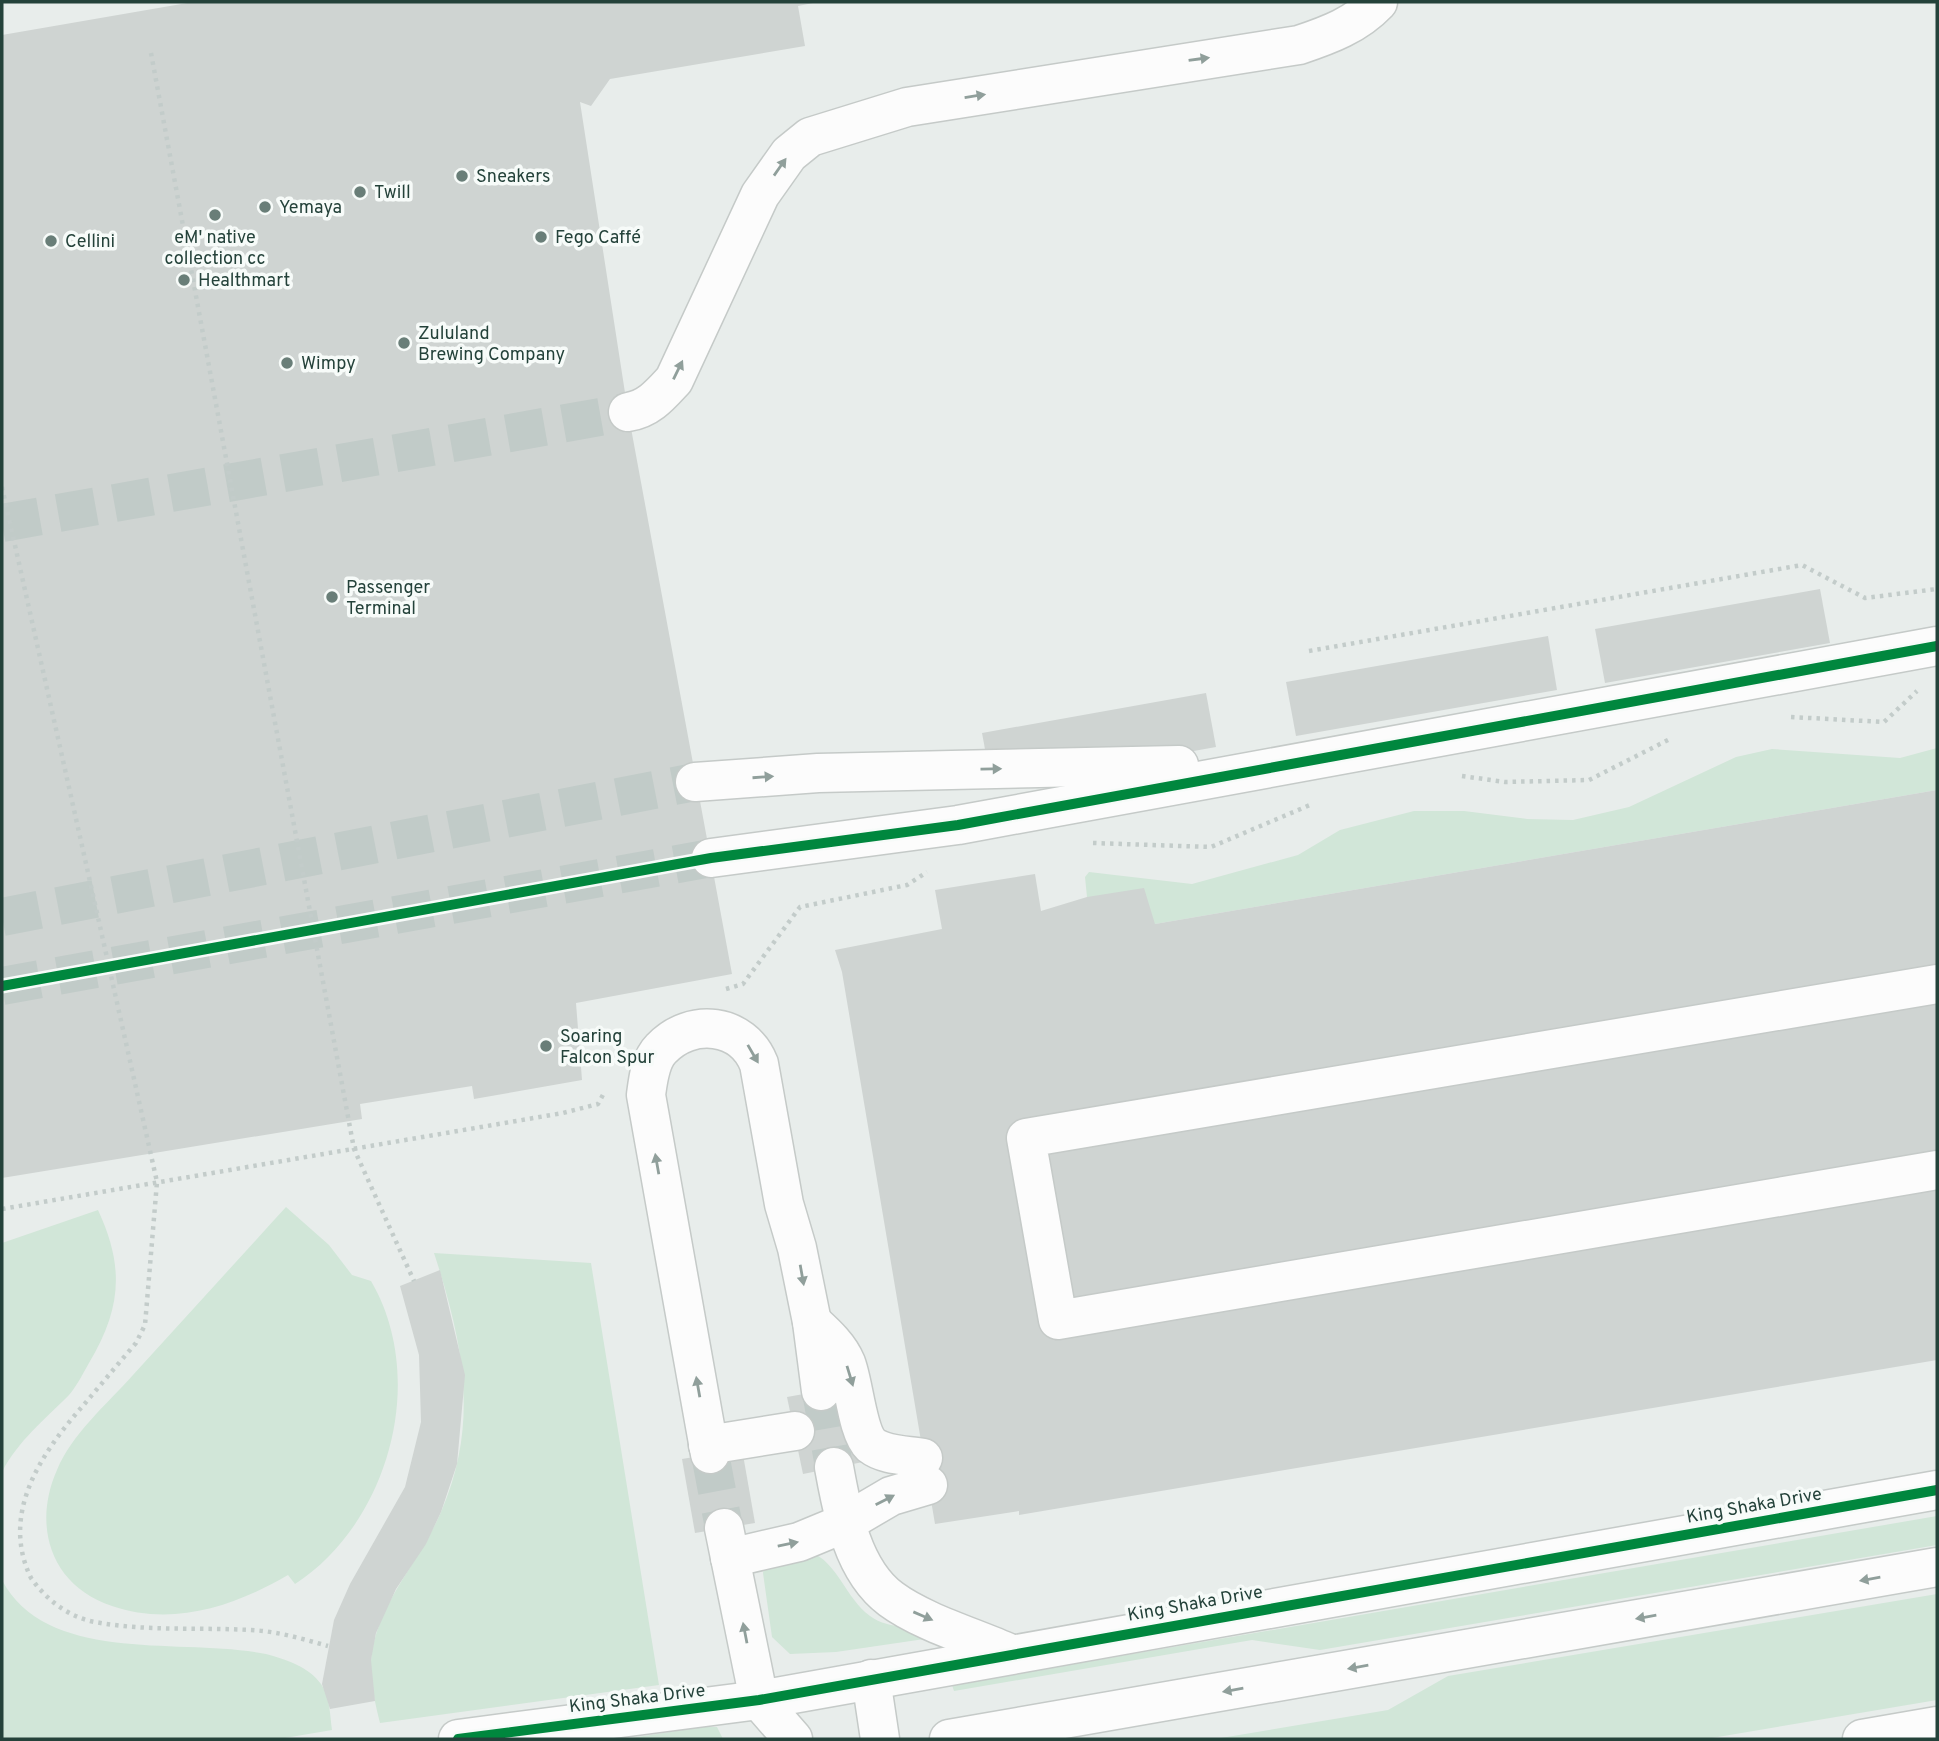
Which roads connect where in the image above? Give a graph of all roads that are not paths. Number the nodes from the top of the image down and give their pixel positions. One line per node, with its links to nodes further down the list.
1 (1378, 2): 2 (street, one-way to 1)
2 (628, 412)
3 (1937, 646): 4 (street)
4 (1301, 762): 5 (street, one-way to 4); 6 (street)
5 (695, 782)
6 (711, 858)
7 (1937, 984): 8 (street)
8 (1937, 1170)
9 (811, 1322): 10 (street); 11 (street, one-way to 9); 14 (street)
10 (821, 1391)
11 (795, 1431)
12 (834, 1467): 14 (street)
13 (1937, 1490): 16 (street, King Shaka Drive)
14 (845, 1523): 16 (street, one-way to 16); 18 (street, one-way to 14)
15 (1937, 1567): 23 (street, one-way to 23)
16 (1009, 1653): 17 (street, King Shaka Drive)
17 (871, 1679): 18 (street, King Shaka Drive); 22 (street)
18 (759, 1700): 20 (street, King Shaka Drive); 21 (street)
19 (1937, 1726): 24 (street)
20 (458, 1739)
21 (793, 1739)
22 (880, 1739)
23 (949, 1739)
24 (1862, 1739)

